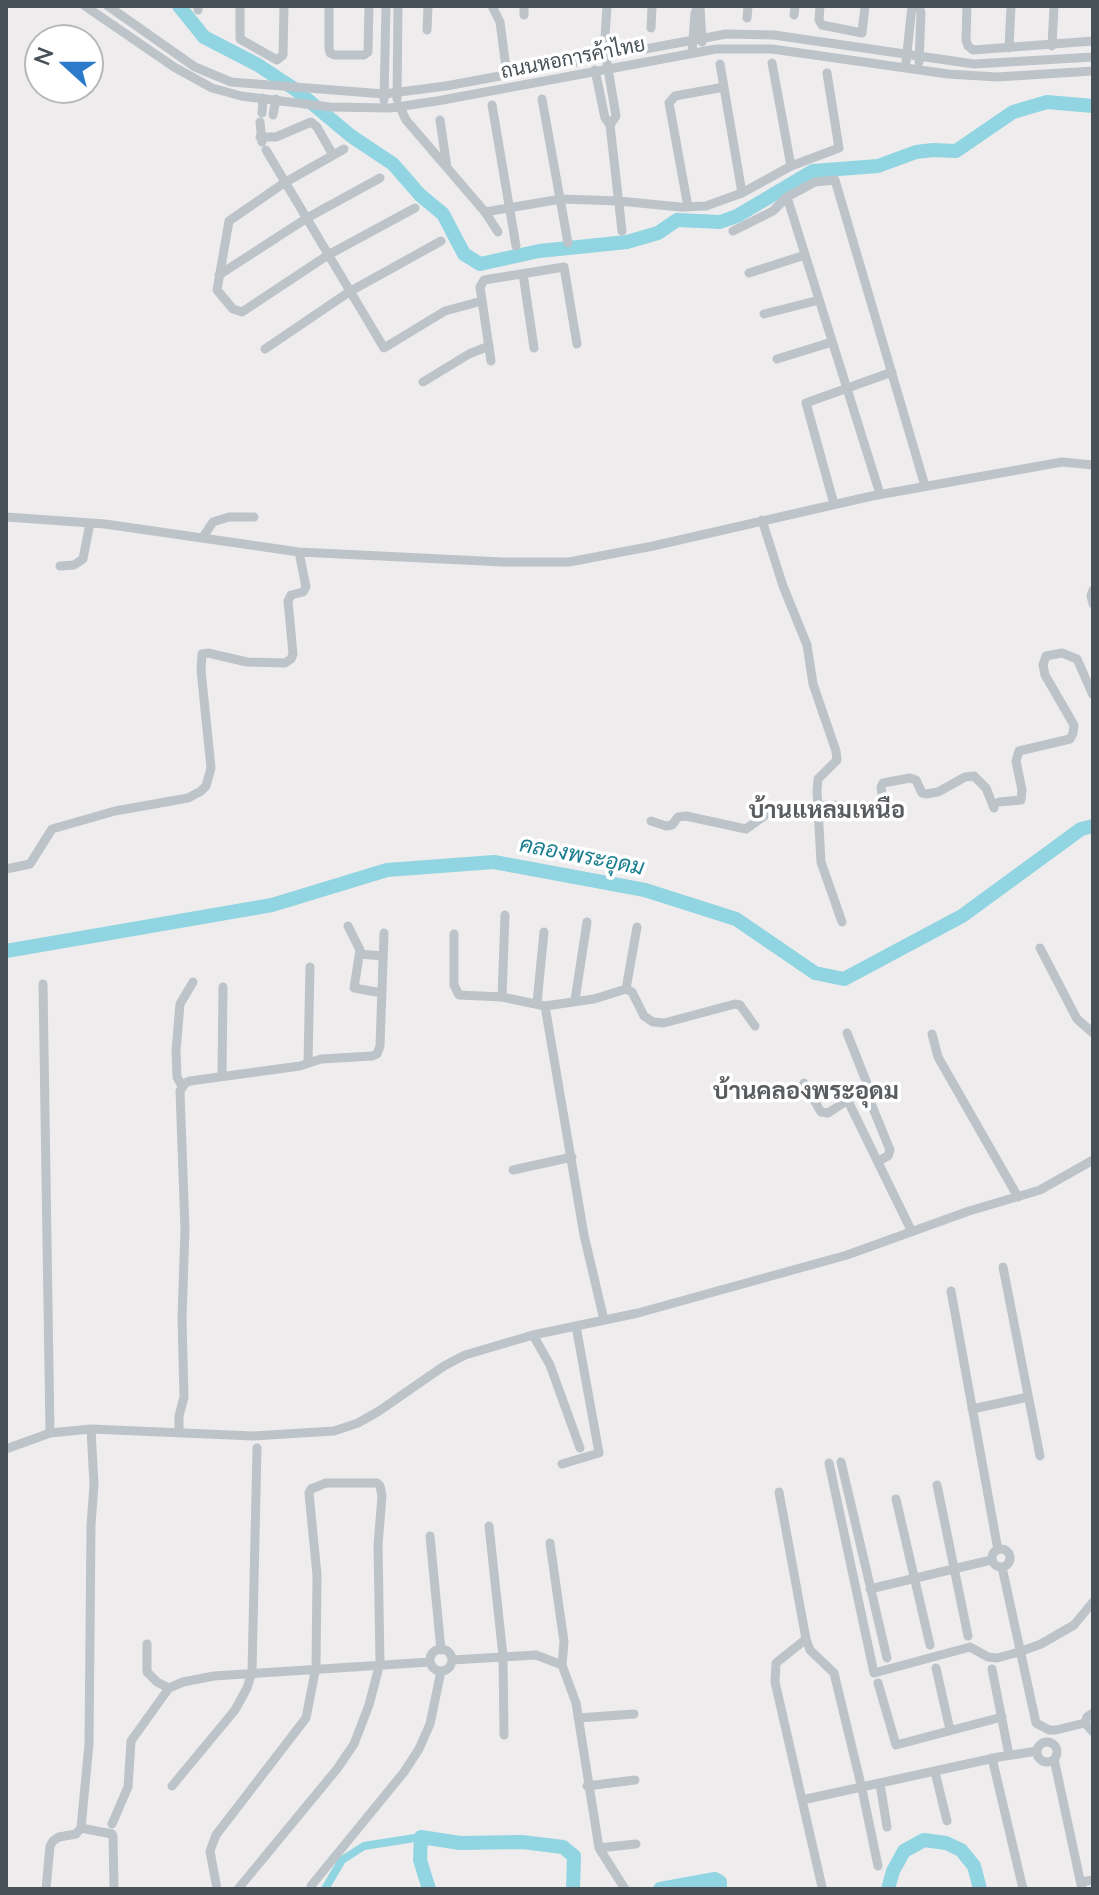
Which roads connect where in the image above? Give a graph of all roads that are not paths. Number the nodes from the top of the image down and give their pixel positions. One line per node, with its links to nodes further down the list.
1 (85, 6): 23 (street, ถนนหอการค้าไทย)
2 (240, 6): 3 (street)
3 (284, 6)
4 (329, 6): 5 (street)
5 (369, 6)
6 (386, 6): 37 (street)
7 (398, 6): 35 (street)
8 (428, 6): 25 (street)
9 (492, 6): 47 (street)
10 (607, 6): 26 (street)
11 (652, 6): 24 (street)
12 (699, 6): 27 (street)
13 (748, 6): 22 (street)
14 (820, 6): 15 (street)
15 (865, 6)
16 (912, 6): 32 (street)
17 (919, 6): 36 (street)
18 (967, 6): 30 (street)
19 (1011, 6): 30 (street)
20 (1054, 6): 29 (street)
21 (113, 8): 23 (street); 49 (street, ถนนหอการค้าไทย)
22 (747, 18)
23 (108, 21): 52 (street, ถนนหอการค้าไทย)
24 (651, 28)
25 (427, 30)
26 (605, 38)
27 (697, 38): 31 (street); 32 (street, ถนนหอการค้าไทย); 33 (street, ถนนหอการค้าไทย)
28 (1093, 41): 29 (street)
29 (1052, 46): 30 (street)
30 (1009, 48)
31 (697, 51): 41 (street, ถนนหอการค้าไทย); 42 (street, ถนนหอการค้าไทย)
32 (906, 56): 36 (street, ถนนหอการค้าไทย); 41 (street)
33 (606, 57): 38 (street, ถนนหอการค้าไทย); 42 (street)
34 (1093, 57): 36 (street, ถนนหอการค้าไทย)
35 (397, 58): 37 (street); 50 (street)
36 (920, 58): 43 (street)
37 (385, 59): 51 (street)
38 (592, 59): 45 (street); 47 (street, ถนนหอการค้าไทย)
39 (772, 63): 64 (street)
40 (720, 64): 48 (street)
41 (905, 69): 43 (street, ถนนหอการค้าไทย)
42 (609, 70): 45 (street, ถนนหอการค้าไทย); 60 (street)
43 (919, 71): 44 (street, ถนนหอการค้าไทย)
44 (1093, 71)
45 (596, 73): 57 (street, ถนนหอการค้าไทย); 60 (street)
46 (827, 73): 64 (street)
47 (507, 75): 50 (street, ถนนหอการค้าไทย)
48 (724, 87): 68 (street); 72 (street)
49 (303, 90): 51 (street, ถนนหอการค้าไทย); 55 (street)
50 (396, 93): 51 (street, ถนนหอการค้าไทย); 57 (street)
51 (384, 94): 58 (street)
52 (263, 98): 53 (street, ถนนหอการค้าไทย); 61 (street)
53 (276, 99): 55 (street, ถนนหอการค้าไทย); 61 (street)
54 (542, 99): 70 (street)
55 (294, 102): 58 (street, ถนนหอการค้าไทย)
56 (492, 105): 74 (street)
57 (399, 107): 58 (street, ถนนหอการค้าไทย); 65 (street)
58 (384, 108)
59 (440, 120): 65 (street)
60 (610, 125): 71 (street)
61 (265, 137): 63 (street); 67 (street)
62 (344, 149): 63 (street)
63 (333, 155): 67 (street)
64 (791, 166): 68 (street)
65 (447, 169): 75 (street)
66 (380, 178): 76 (street)
67 (284, 183): 76 (street); 87 (street)
68 (742, 193): 72 (street)
69 (787, 197): 78 (street); 84 (street); 99 (street)
70 (561, 199): 71 (street); 74 (street); 81 (street)
71 (619, 201): 72 (street); 77 (street)
72 (688, 207)
73 (415, 208): 83 (street)
74 (510, 209): 75 (street); 82 (street)
75 (485, 212): 79 (street)
76 (307, 218): 83 (street); 87 (street)
77 (622, 231)
78 (733, 231)
79 (498, 232)
80 (441, 241): 88 (street)
81 (568, 243)
82 (516, 246)
83 (328, 255): 87 (street); 88 (street)
84 (805, 255): 85 (street); 89 (street)
85 (749, 273)
86 (523, 274): 90 (street); 93 (street); 95 (street)
87 (219, 275)
88 (349, 292): 90 (street); 96 (street)
89 (819, 300): 91 (street); 92 (street)
90 (482, 301): 94 (street)
91 (764, 314)
92 (832, 342): 97 (street); 101 (street)
93 (577, 344)
94 (489, 346): 98 (street); 100 (street)
95 (534, 348)
96 (265, 349)
97 (777, 359)
98 (491, 361)
99 (892, 372): 101 (street); 103 (street)
100 (423, 382)
101 (847, 388): 104 (street); 105 (street)
102 (1093, 465): 103 (street)
103 (925, 486): 104 (street)
104 (880, 494): 105 (street)
105 (834, 504): 108 (street)
106 (6, 517): 109 (street)
107 (254, 517): 110 (street)
108 (762, 520): 111 (street); 116 (street)
109 (90, 523): 110 (street); 112 (street)
110 (203, 537): 111 (street)
111 (299, 552): 118 (street)
112 (60, 566)
113 (1093, 590): 114 (street)
114 (1093, 604)
115 (1093, 695): 116 (street)
116 (819, 805): 117 (street); 121 (street)
117 (651, 821)
118 (6, 869)
119 (505, 915): 136 (street)
120 (587, 922): 137 (street)
121 (842, 922)
122 (348, 926): 128 (street)
123 (637, 927): 134 (street)
124 (544, 932): 138 (street)
125 (384, 933): 129 (street)
126 (454, 934): 136 (street)
127 (1040, 948): 141 (street)
128 (360, 954): 129 (street); 135 (street)
129 (383, 956): 135 (street)
130 (310, 967): 143 (street)
131 (193, 982): 146 (street)
132 (43, 984): 161 (street)
133 (223, 987): 144 (street)
134 (626, 989): 137 (street); 139 (street)
135 (382, 993): 143 (street)
136 (502, 997): 138 (street)
137 (575, 1000): 138 (street)
138 (541, 1005): 147 (street)
139 (755, 1026)
140 (847, 1033): 149 (street)
141 (1093, 1033)
142 (932, 1034): 151 (street)
143 (308, 1063): 144 (street)
144 (222, 1075): 146 (street)
145 (804, 1083): 149 (street)
146 (182, 1086): 162 (street)
147 (572, 1157): 150 (street); 155 (street)
148 (1093, 1160): 151 (street)
149 (878, 1161): 152 (street)
150 (513, 1170)
151 (1018, 1197): 152 (street)
152 (912, 1232): 155 (street)
153 (1003, 1267): 158 (street)
154 (951, 1291): 159 (street)
155 (604, 1320): 156 (street)
156 (576, 1326): 157 (street); 169 (street)
157 (533, 1335): 162 (street); 164 (street)
158 (1028, 1397): 159 (street); 166 (street)
159 (972, 1409): 176 (street)
160 (91, 1429): 161 (street); 162 (street); 224 (street)
161 (50, 1433): 165 (street)
162 (179, 1433)
163 (257, 1448): 199 (street)
164 (580, 1448)
165 (6, 1449)
166 (1040, 1456)
167 (841, 1462): 181 (street)
168 (829, 1463): 188 (street)
169 (562, 1464)
170 (937, 1485): 179 (street)
171 (779, 1492): 184 (street)
172 (896, 1499): 180 (street)
173 (489, 1526): 189 (street)
174 (430, 1536): 187 (street)
175 (550, 1543): 194 (street)
176 (998, 1550): 177 (street); 178 (street)
177 (991, 1560): 178 (street); 179 (street)
178 (1002, 1567): 188 (street)
179 (954, 1569): 180 (street); 183 (street)
180 (914, 1579): 181 (street); 186 (street)
181 (870, 1589): 190 (street)
182 (1093, 1602): 188 (street)
183 (968, 1636)
184 (806, 1639): 219 (street); 220 (street)
185 (147, 1644): 201 (street)
186 (930, 1645)
187 (441, 1650): 191 (street); 192 (street)
188 (1019, 1652): 206 (street)
189 (503, 1656): 191 (street); 194 (street); 209 (street)
190 (887, 1658)
191 (452, 1660): 198 (street)
192 (430, 1662): 193 (street); 198 (street)
193 (380, 1663): 195 (street); 195 (street); 235 (street)
194 (562, 1665): 205 (street)
195 (316, 1667): 199 (street); 234 (street)
196 (936, 1668): 207 (street)
197 (992, 1669): 204 (street)
198 (441, 1671): 229 (street)
199 (252, 1672): 201 (street); 217 (street)
200 (878, 1683): 207 (street)
201 (169, 1688): 222 (street)
202 (1093, 1713): 206 (street)
203 (634, 1714): 205 (street)
204 (1002, 1717): 207 (street); 211 (street)
205 (578, 1718): 218 (street)
206 (1085, 1723): 208 (street)
207 (950, 1730)
208 (1093, 1732)
209 (504, 1735)
210 (1037, 1751): 211 (street); 213 (street); 213 (street)
211 (1009, 1755): 212 (street)
212 (992, 1758): 214 (street); 237 (street)
213 (1054, 1759): 230 (street)
214 (935, 1772): 216 (street); 221 (street)
215 (635, 1780): 218 (street)
216 (880, 1784): 219 (street); 223 (street)
217 (172, 1786)
218 (587, 1786): 226 (street)
219 (862, 1789): 220 (street); 227 (street)
220 (802, 1800): 231 (street)
221 (947, 1821)
222 (112, 1824)
223 (887, 1827)
224 (81, 1828): 232 (street); 233 (street)
225 (636, 1844): 226 (street)
226 (599, 1848): 236 (street)
227 (878, 1866)
228 (1093, 1880): 230 (street)
229 (311, 1886)
230 (1081, 1886)
231 (822, 1887)
232 (46, 1889)
233 (114, 1889)
234 (217, 1889)
235 (238, 1889)
236 (625, 1889)
237 (1023, 1889)

